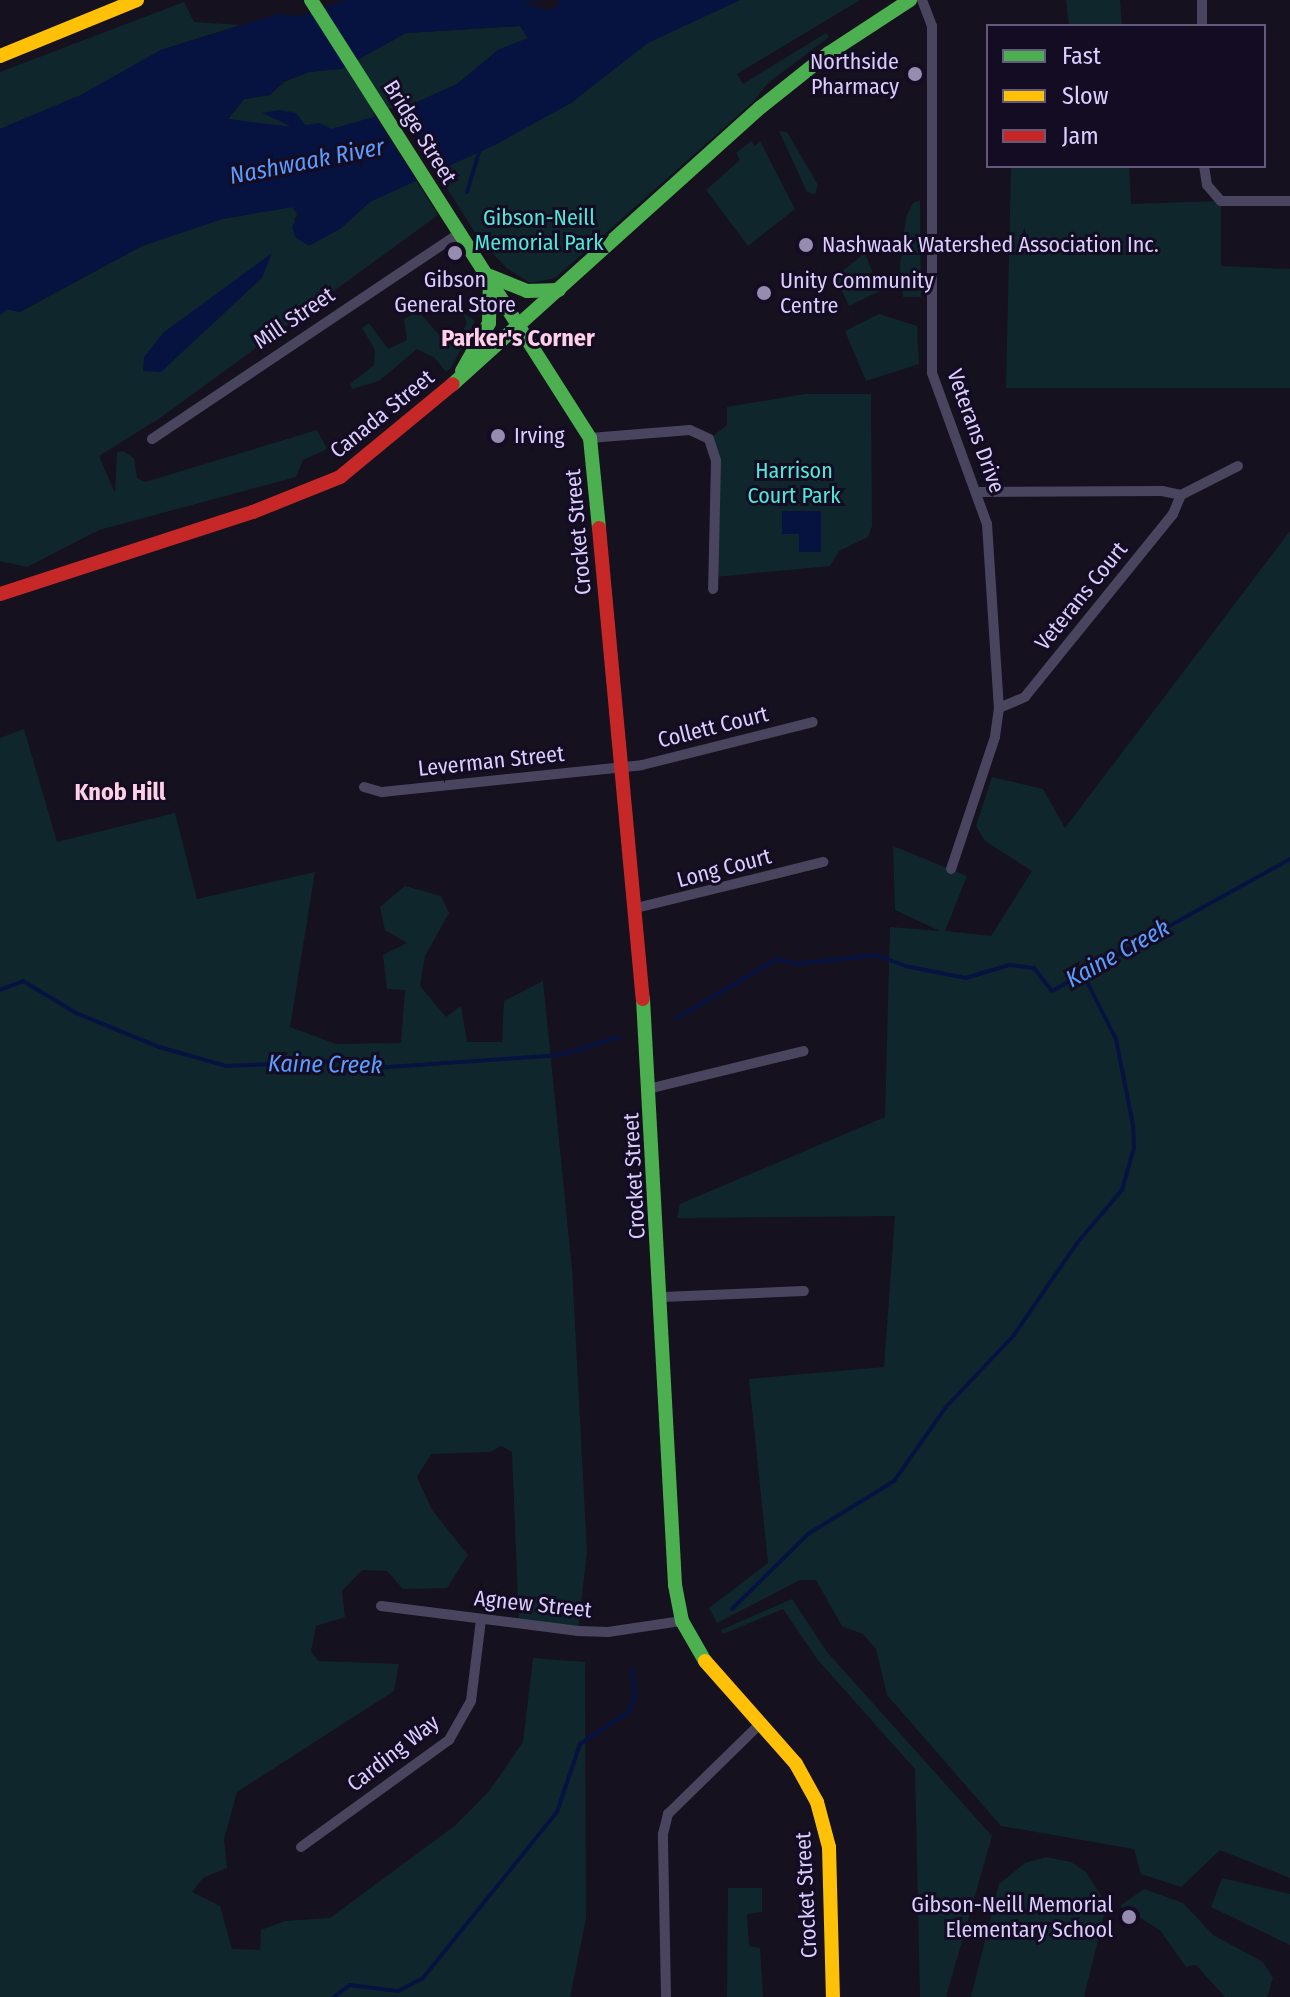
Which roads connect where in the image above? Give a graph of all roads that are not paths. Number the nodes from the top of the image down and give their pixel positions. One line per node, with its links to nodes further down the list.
1 (137, 0): 7 (street)
2 (311, 0): 10 (street, Bridge Street)
3 (910, 0): 12 (street, Canada Street)
4 (922, 0): 18 (street, Veterans Drive)
5 (1202, 0): 6 (street)
6 (1202, 24)
7 (0, 56)
8 (1204, 168): 9 (street)
9 (1290, 201)
10 (461, 232): 11 (street, Bridge Street); 16 (street, Mill Street)
11 (490, 276): 12 (street); 13 (street, Bridge Street); 14 (street)
12 (559, 290): 13 (street, Canada Street)
13 (521, 327): 14 (street, Canada Street); 15 (street, Crocket Street)
14 (451, 388): 21 (street, Canada Street)
15 (590, 438): 20 (street); 24 (street, Crocket Street)
16 (152, 439)
17 (1238, 466): 19 (street)
18 (979, 492): 19 (street); 22 (street, Veterans Drive)
19 (1181, 495): 22 (street, Veterans Court)
20 (713, 589)
21 (0, 594)
22 (999, 708): 27 (street, Veterans Drive)
23 (813, 722): 24 (street, Collett Court)
24 (623, 767): 25 (street, Leverman Street); 28 (street, Crocket Street)
25 (364, 787)
26 (823, 862): 28 (street, Long Court)
27 (951, 869)
28 (636, 908): 30 (street, Crocket Street)
29 (804, 1051): 30 (street)
30 (652, 1088): 32 (street, Crocket Street)
31 (804, 1291): 32 (street)
32 (662, 1297): 35 (street, Crocket Street)
33 (381, 1606): 34 (street, Agnew Street)
34 (481, 1620): 35 (street, Agnew Street); 37 (street, Carding Way)
35 (682, 1621): 36 (street, Crocket Street)
36 (760, 1724): 38 (street); 39 (street, Crocket Street)
37 (301, 1847)
38 (666, 1997)
39 (833, 1997)

